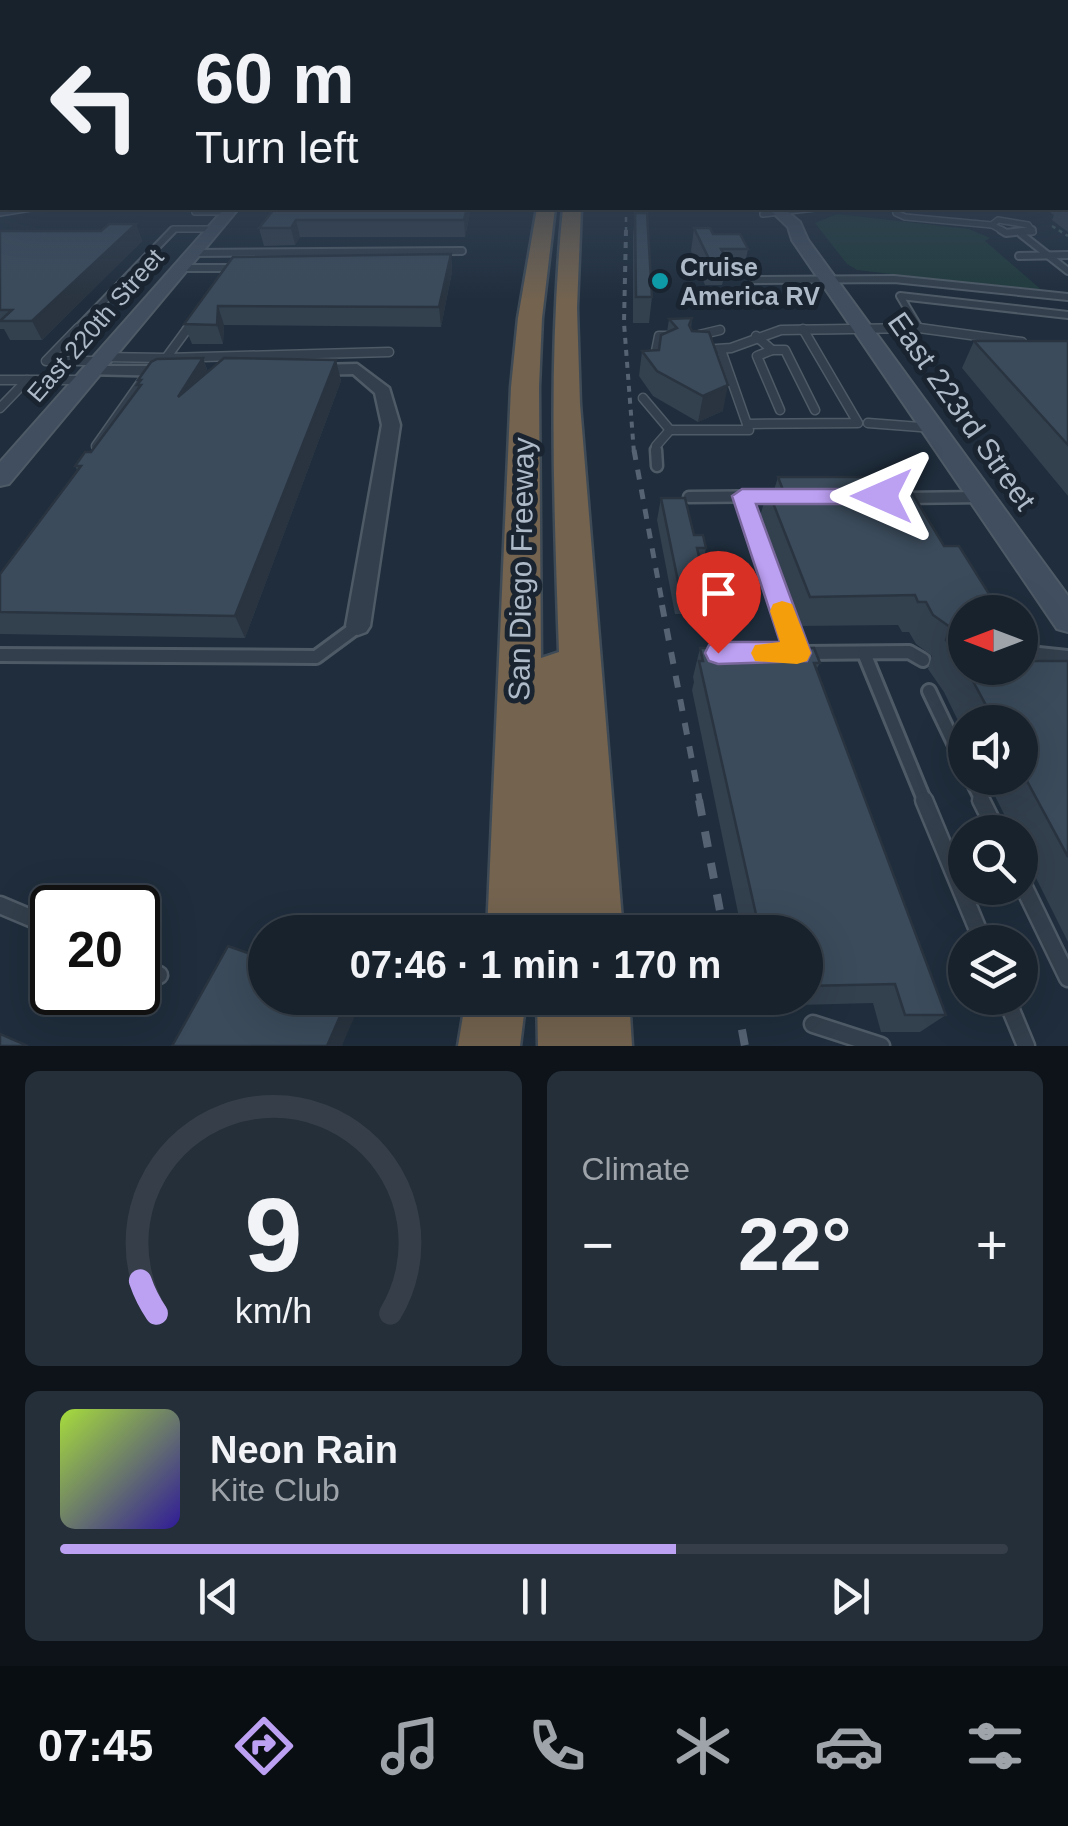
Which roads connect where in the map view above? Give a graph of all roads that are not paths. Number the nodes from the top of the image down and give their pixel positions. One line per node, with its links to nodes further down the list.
1 (198, 210): 2 (lane)
2 (230, 210): 10 (main road, East 220th Street)
3 (546, 210): 71 (highway, San Diego Freeway)
4 (559, 210): 76 (highway)
5 (559, 210): 77 (highway)
6 (572, 210): 78 (highway, San Diego Freeway)
7 (895, 210): 9 (lane)
8 (769, 211): 20 (main road, East 223rd Street)
9 (992, 224): 11 (lane); 11 (lane)
10 (214, 229): 16 (main road, East 220th Street); 40 (lane)
11 (1021, 234): 15 (lane)
12 (462, 251): 16 (lane)
13 (1068, 255): 15 (lane)
14 (1019, 256): 15 (lane)
15 (1049, 256): 19 (lane)
16 (187, 260): 17 (lane); 40 (main road, East 220th Street)
17 (230, 268): 18 (lane); 22 (lane)
18 (248, 268)
19 (1068, 271)
20 (828, 279): 21 (lane); 23 (lane); 28 (main road, East 223rd Street)
21 (754, 280)
22 (219, 283)
23 (1068, 297)
24 (198, 313): 39 (lane)
25 (1068, 315): 26 (lane)
26 (919, 328): 28 (lane); 33 (lane)
27 (802, 329): 28 (lane); 32 (lane); 48 (lane)
28 (866, 329): 50 (main road, East 223rd Street)
29 (720, 330): 30 (lane)
30 (694, 335)
31 (676, 336): 38 (lane)
32 (756, 336): 35 (lane); 36 (lane)
33 (1031, 343)
34 (692, 350): 35 (lane)
35 (721, 350): 49 (lane)
36 (772, 350): 46 (lane); 47 (lane)
37 (389, 352): 39 (lane)
38 (657, 352)
39 (166, 358): 40 (lane)
40 (94, 367): 41 (street); 43 (lane); 54 (main road, East 220th Street)
41 (149, 372): 52 (lane); 61 (street)
42 (0, 380): 43 (lane)
43 (27, 380): 45 (lane)
44 (642, 398): 51 (lane)
45 (0, 408)
46 (780, 410)
47 (815, 410)
48 (863, 423): 49 (lane); 50 (lane)
49 (747, 424): 51 (lane)
50 (934, 428): 58 (main road, East 223rd Street)
51 (670, 430): 53 (lane)
52 (92, 452)
53 (659, 472)
54 (0, 478)
55 (742, 496): 56 (lane); 57 (lane); 63 (lane)
56 (789, 496)
57 (690, 497)
58 (982, 497): 59 (lane); 60 (main road, East 223rd Street)
59 (916, 515)
60 (1068, 620)
61 (358, 626): 66 (lane)
62 (777, 653): 63 (lane)
63 (797, 653): 64 (lane)
64 (864, 653): 68 (lane); 80 (lane)
65 (1038, 654): 67 (lane)
66 (0, 655)
67 (1068, 658)
68 (923, 660)
69 (929, 691): 70 (lane)
70 (948, 731)
71 (516, 840): 74 (highway); 75 (highway, San Diego Freeway)
72 (0, 904): 79 (lane)
73 (1033, 905): 81 (lane)
74 (506, 915)
75 (515, 915)
76 (546, 915)
77 (564, 915)
78 (594, 915)
79 (30, 917)
80 (976, 925)
81 (1068, 978)
82 (494, 1015): 89 (highway)
83 (514, 1015): 90 (highway)
84 (547, 1015): 91 (highway)
85 (568, 1015): 92 (highway)
86 (600, 1015): 93 (highway)
87 (1013, 1015): 95 (lane)
88 (813, 1024): 94 (lane)
89 (490, 1046)
90 (513, 1046)
91 (548, 1046)
92 (569, 1046)
93 (602, 1046)
94 (880, 1046)
95 (1026, 1046)

